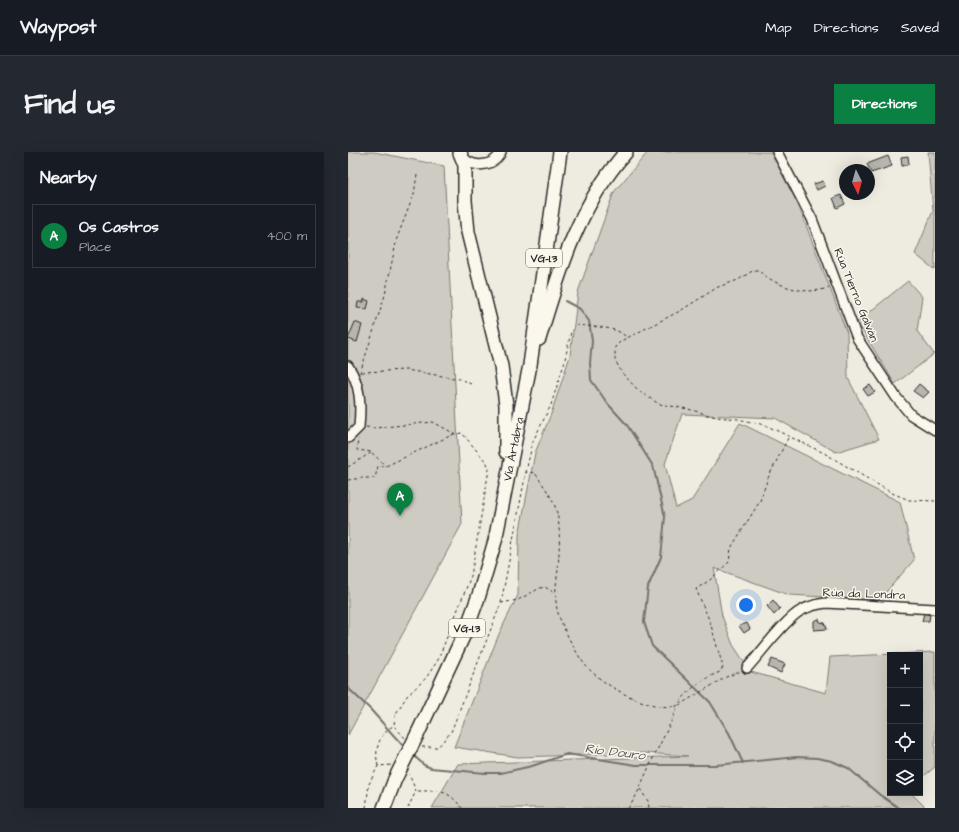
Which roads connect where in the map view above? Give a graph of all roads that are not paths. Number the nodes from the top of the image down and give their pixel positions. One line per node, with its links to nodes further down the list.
1 (501, 152): 5 (street)
2 (560, 152): 6 (highway, Vía Ártabra / VG-1.3)
3 (626, 152): 6 (highway)
4 (777, 152): 8 (street, Rúa Tierno Galván)
5 (459, 153): 10 (highway)
6 (530, 365): 10 (highway, Vía Ártabra / VG-1.3)
7 (348, 366): 9 (street)
8 (935, 430)
9 (348, 438)
10 (500, 518): 13 (highway, Vía Ártabra / VG-1.3, bridge)
11 (935, 609): 12 (street, Rúa da Londra)
12 (747, 668)
13 (384, 808)

